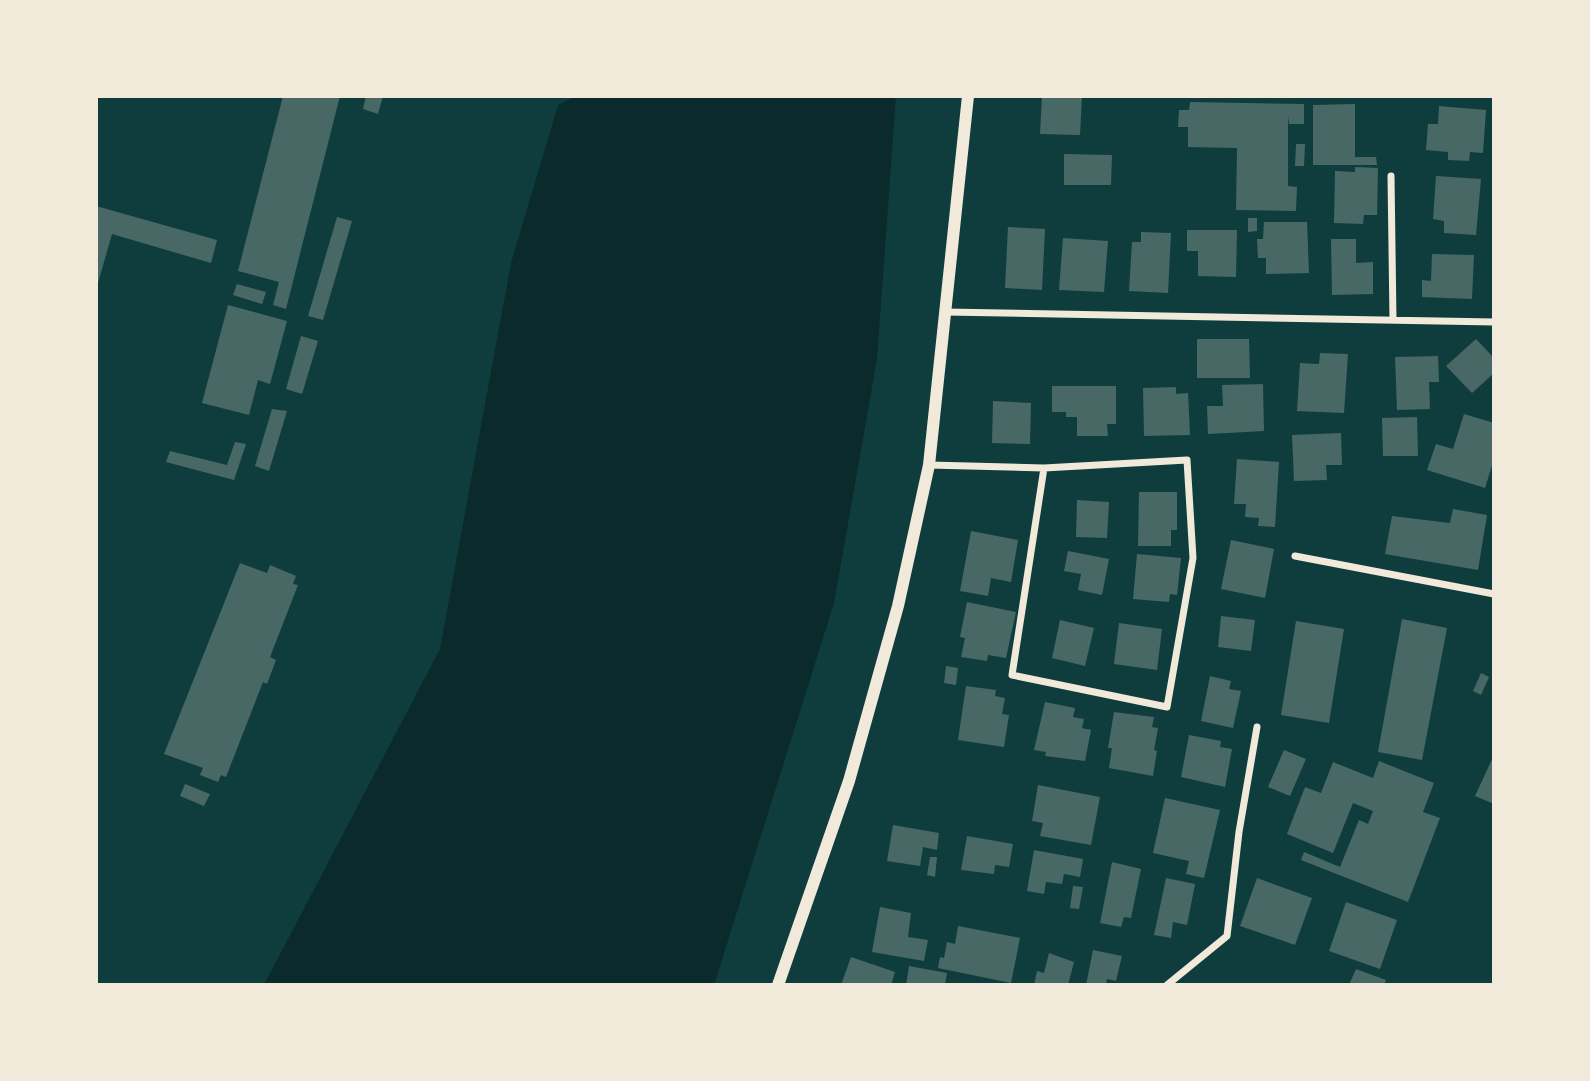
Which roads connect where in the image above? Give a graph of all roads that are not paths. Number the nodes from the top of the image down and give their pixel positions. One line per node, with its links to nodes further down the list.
1 (968, 96): 3 (street)
2 (1391, 176): 4 (street)
3 (945, 312): 4 (street); 6 (street)
4 (1393, 320): 5 (street)
5 (1494, 322)
6 (929, 465): 7 (street); 11 (street)
7 (1044, 468): 7 (street)
8 (1294, 556): 9 (street)
9 (1493, 592)
10 (1257, 727): 12 (street)
11 (778, 985)
12 (1167, 985)

